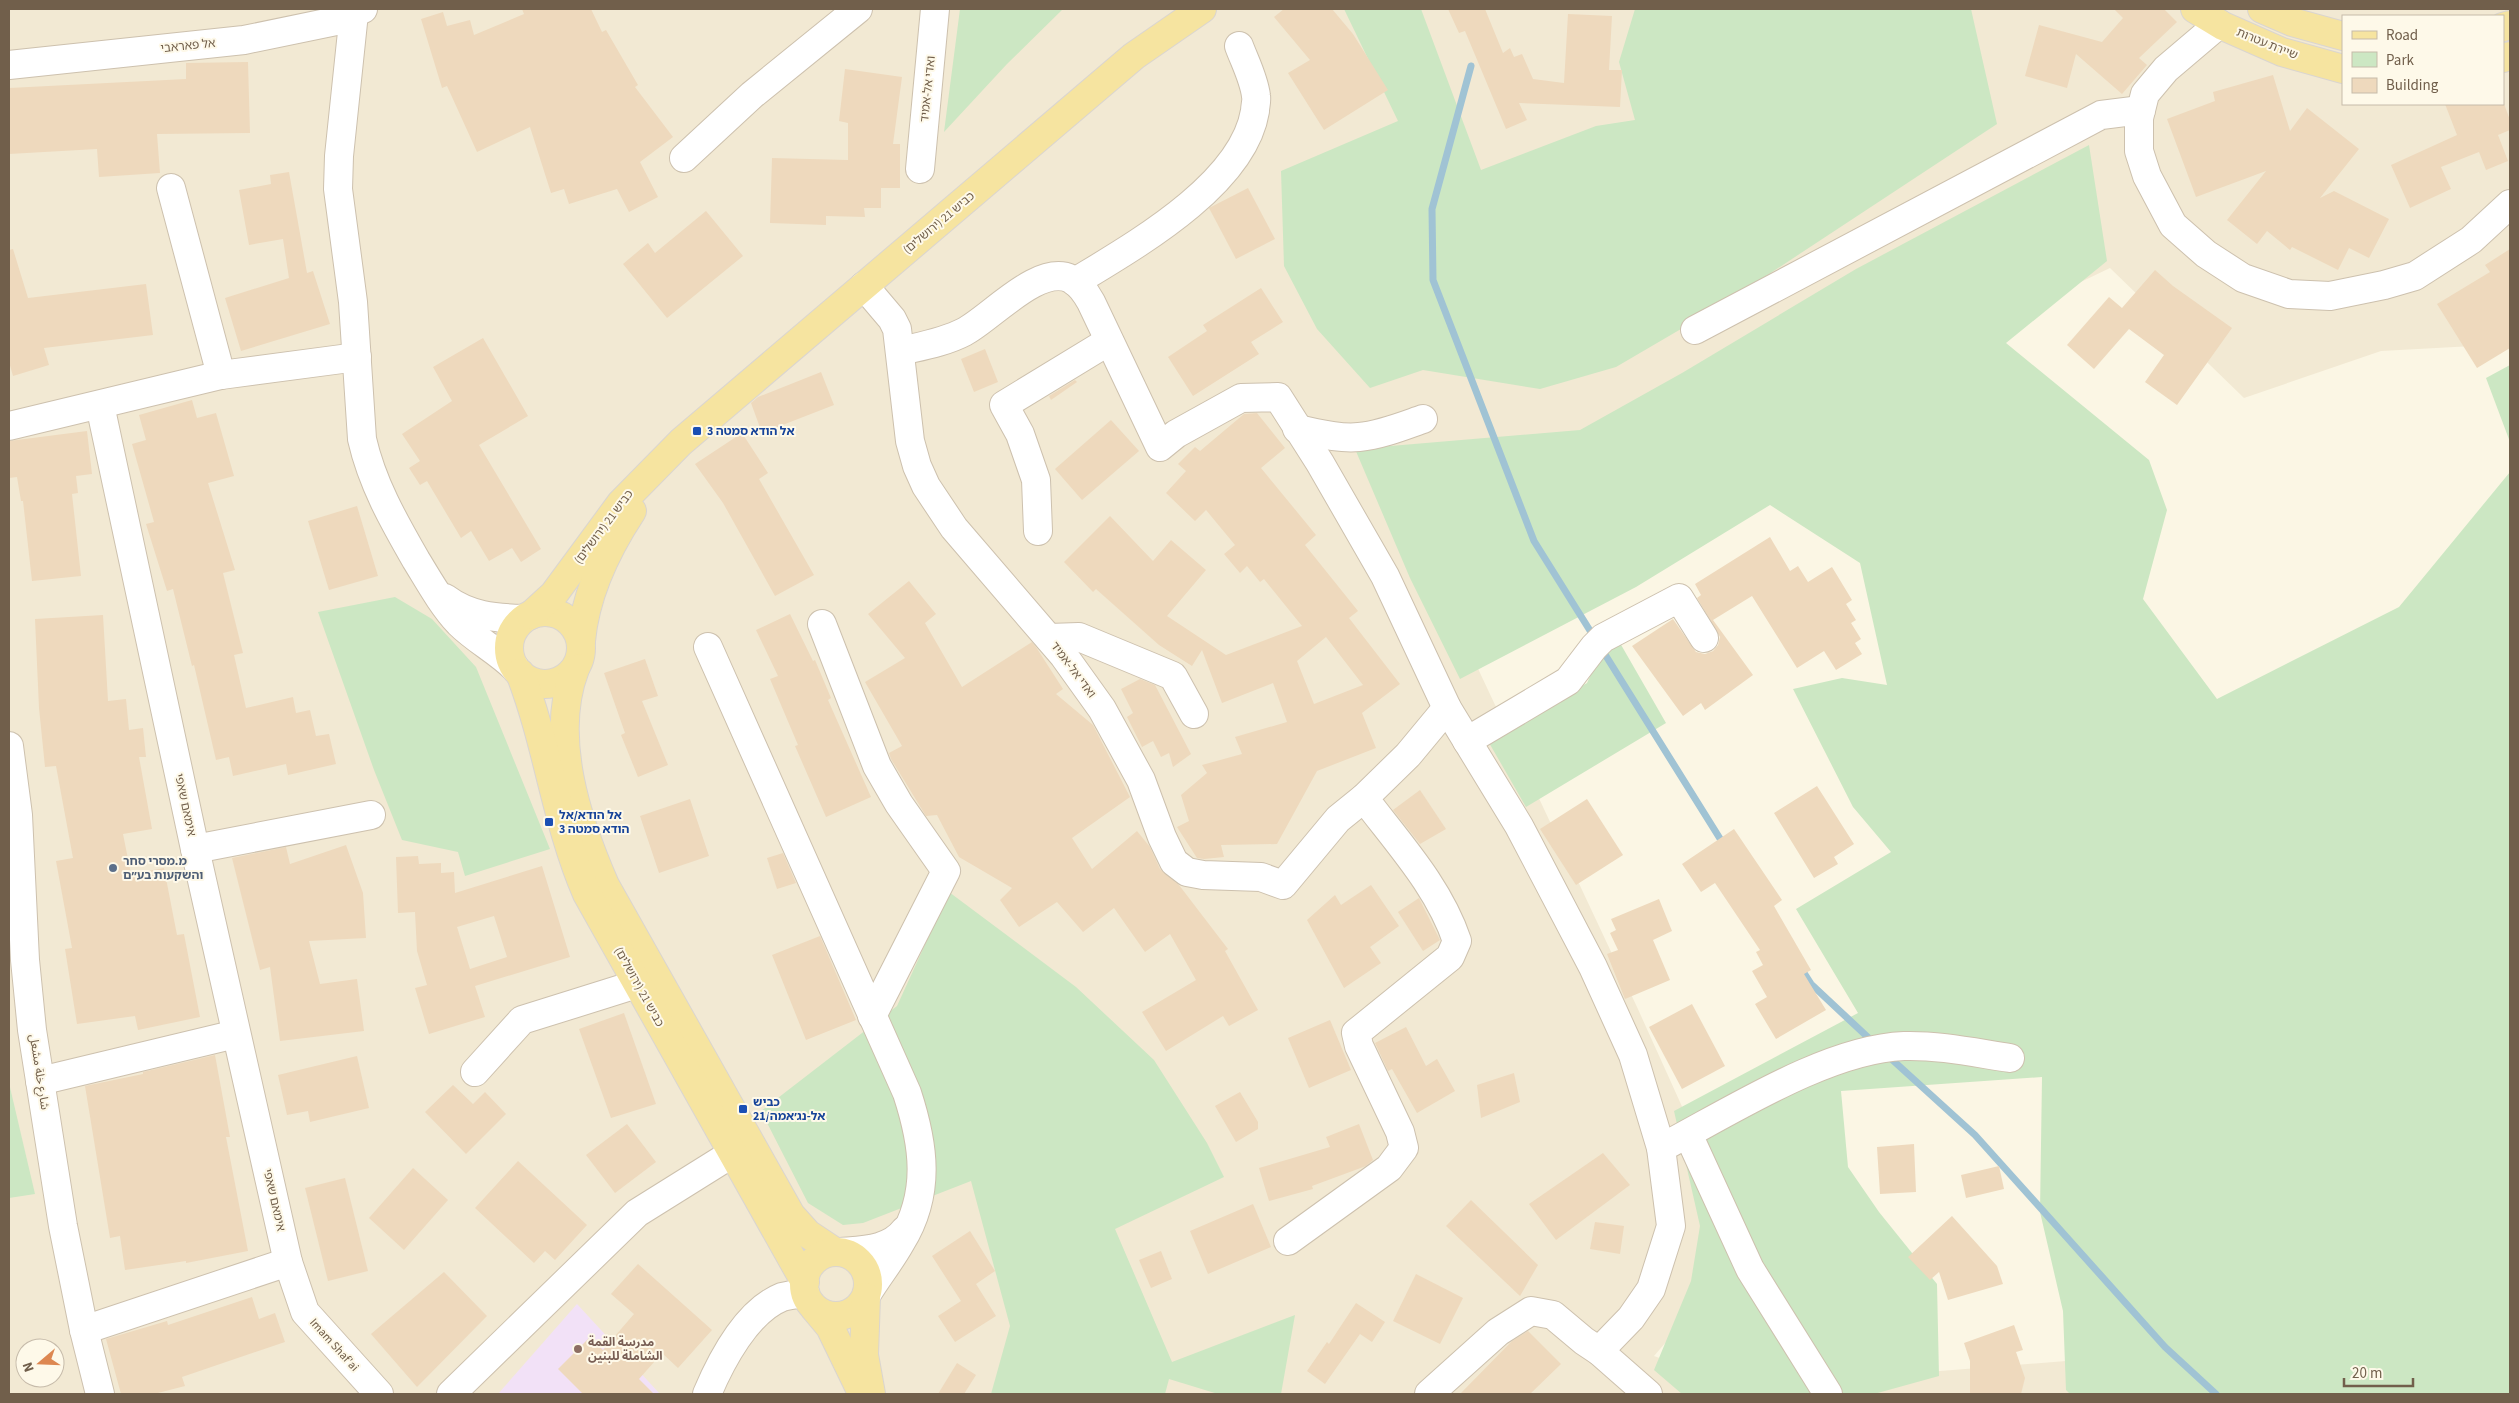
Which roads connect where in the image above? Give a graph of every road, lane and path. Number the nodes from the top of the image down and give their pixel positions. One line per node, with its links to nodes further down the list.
1 (858, 9): 13 (street)
2 (935, 9): 14 (street, ואדי אל-אמיד)
3 (1202, 9): 18 (main road, כביש 21 (ירושלים))
4 (2195, 9): 7 (main road, שיירת עטרות)
5 (2262, 9): 8 (main road)
6 (359, 11): 10 (street, אל פאראבי); 22 (street)
7 (2219, 24): 11 (main road, שיירת עטרות); 12 (street)
8 (2342, 36)
9 (1239, 46): 17 (street)
10 (9, 65)
11 (2342, 69)
12 (2141, 110): 16 (street); 19 (street)
13 (684, 158)
14 (920, 170)
15 (172, 188): 23 (street)
16 (2510, 204)
17 (1075, 282): 20 (street); 21 (street)
18 (864, 286): 21 (street, ואדי אל-אמיד); 28 (main road, כביש 21 (ירושלים))
19 (1695, 330)
20 (1109, 341): 27 (street); 29 (street)
21 (901, 351): 33 (street, ואדי אל-אמיד)
22 (356, 357): 23 (street); 30 (street)
23 (221, 375): 24 (street)
24 (100, 405): 26 (street); 45 (street, אימאם שאפי)
25 (1423, 419): 27 (street)
26 (9, 426)
27 (1297, 429): 39 (street)
28 (681, 442): 31 (main road, כביש 21 (ירושלים)); 35 (main road, כביש 21 (ירושלים))
29 (1038, 530)
30 (426, 576): 31 (street); 38 (street)
31 (527, 617): 35 (main road); 38 (main road)
32 (822, 624): 47 (street)
33 (1049, 638): 40 (street); 43 (street, ואדי אל-אמיד)
34 (1704, 638): 41 (street)
35 (581, 641): 37 (main road)
36 (708, 647): 47 (street)
37 (575, 669): 38 (main road); 58 (main road, כביש 21 (ירושלים))
38 (518, 671): 46 (main road, כביש 21 (ירושלים))
39 (1447, 708): 41 (street); 43 (street)
40 (1194, 714)
41 (1467, 741): 54 (street)
42 (9, 746): 48 (street, شارع خلة مشعل)
43 (1364, 798): 57 (street)
44 (371, 815): 45 (street)
45 (195, 849): 49 (street, אימאם שאפי)
46 (637, 984): 51 (street); 55 (main road, כביש 21 (ירושלים))
47 (872, 1016): 56 (street)
48 (20, 1033): 52 (street, شارع خلة مشعل)
49 (236, 1034): 52 (street); 59 (street, אימאם שאפי)
50 (2010, 1058): 53 (street)
51 (476, 1072)
52 (40, 1081): 62 (street, شارع خلة مشعل)
53 (1688, 1134): 54 (street); 72 (street)
54 (1661, 1148): 63 (street)
55 (732, 1153): 60 (main road, כביש 21 (ירושלים)); 64 (street)
56 (913, 1216): 58 (street); 61 (street)
57 (1288, 1241)
58 (838, 1252): 60 (main road); 61 (main road)
59 (288, 1262): 62 (street); 66 (street, Imam Shaf'ai)
60 (809, 1295): 61 (main road); 67 (street); 68 (main road, כביש 21 (ירושלים))
61 (867, 1295): 69 (main road)
62 (84, 1330): 65 (street, شارع خلة مشعل)
63 (1599, 1351): 70 (street); 71 (street)
64 (468, 1388)
65 (100, 1394)
66 (379, 1394)
67 (707, 1394)
68 (862, 1394)
69 (871, 1394)
70 (1429, 1394)
71 (1648, 1394)
72 (1828, 1394)

